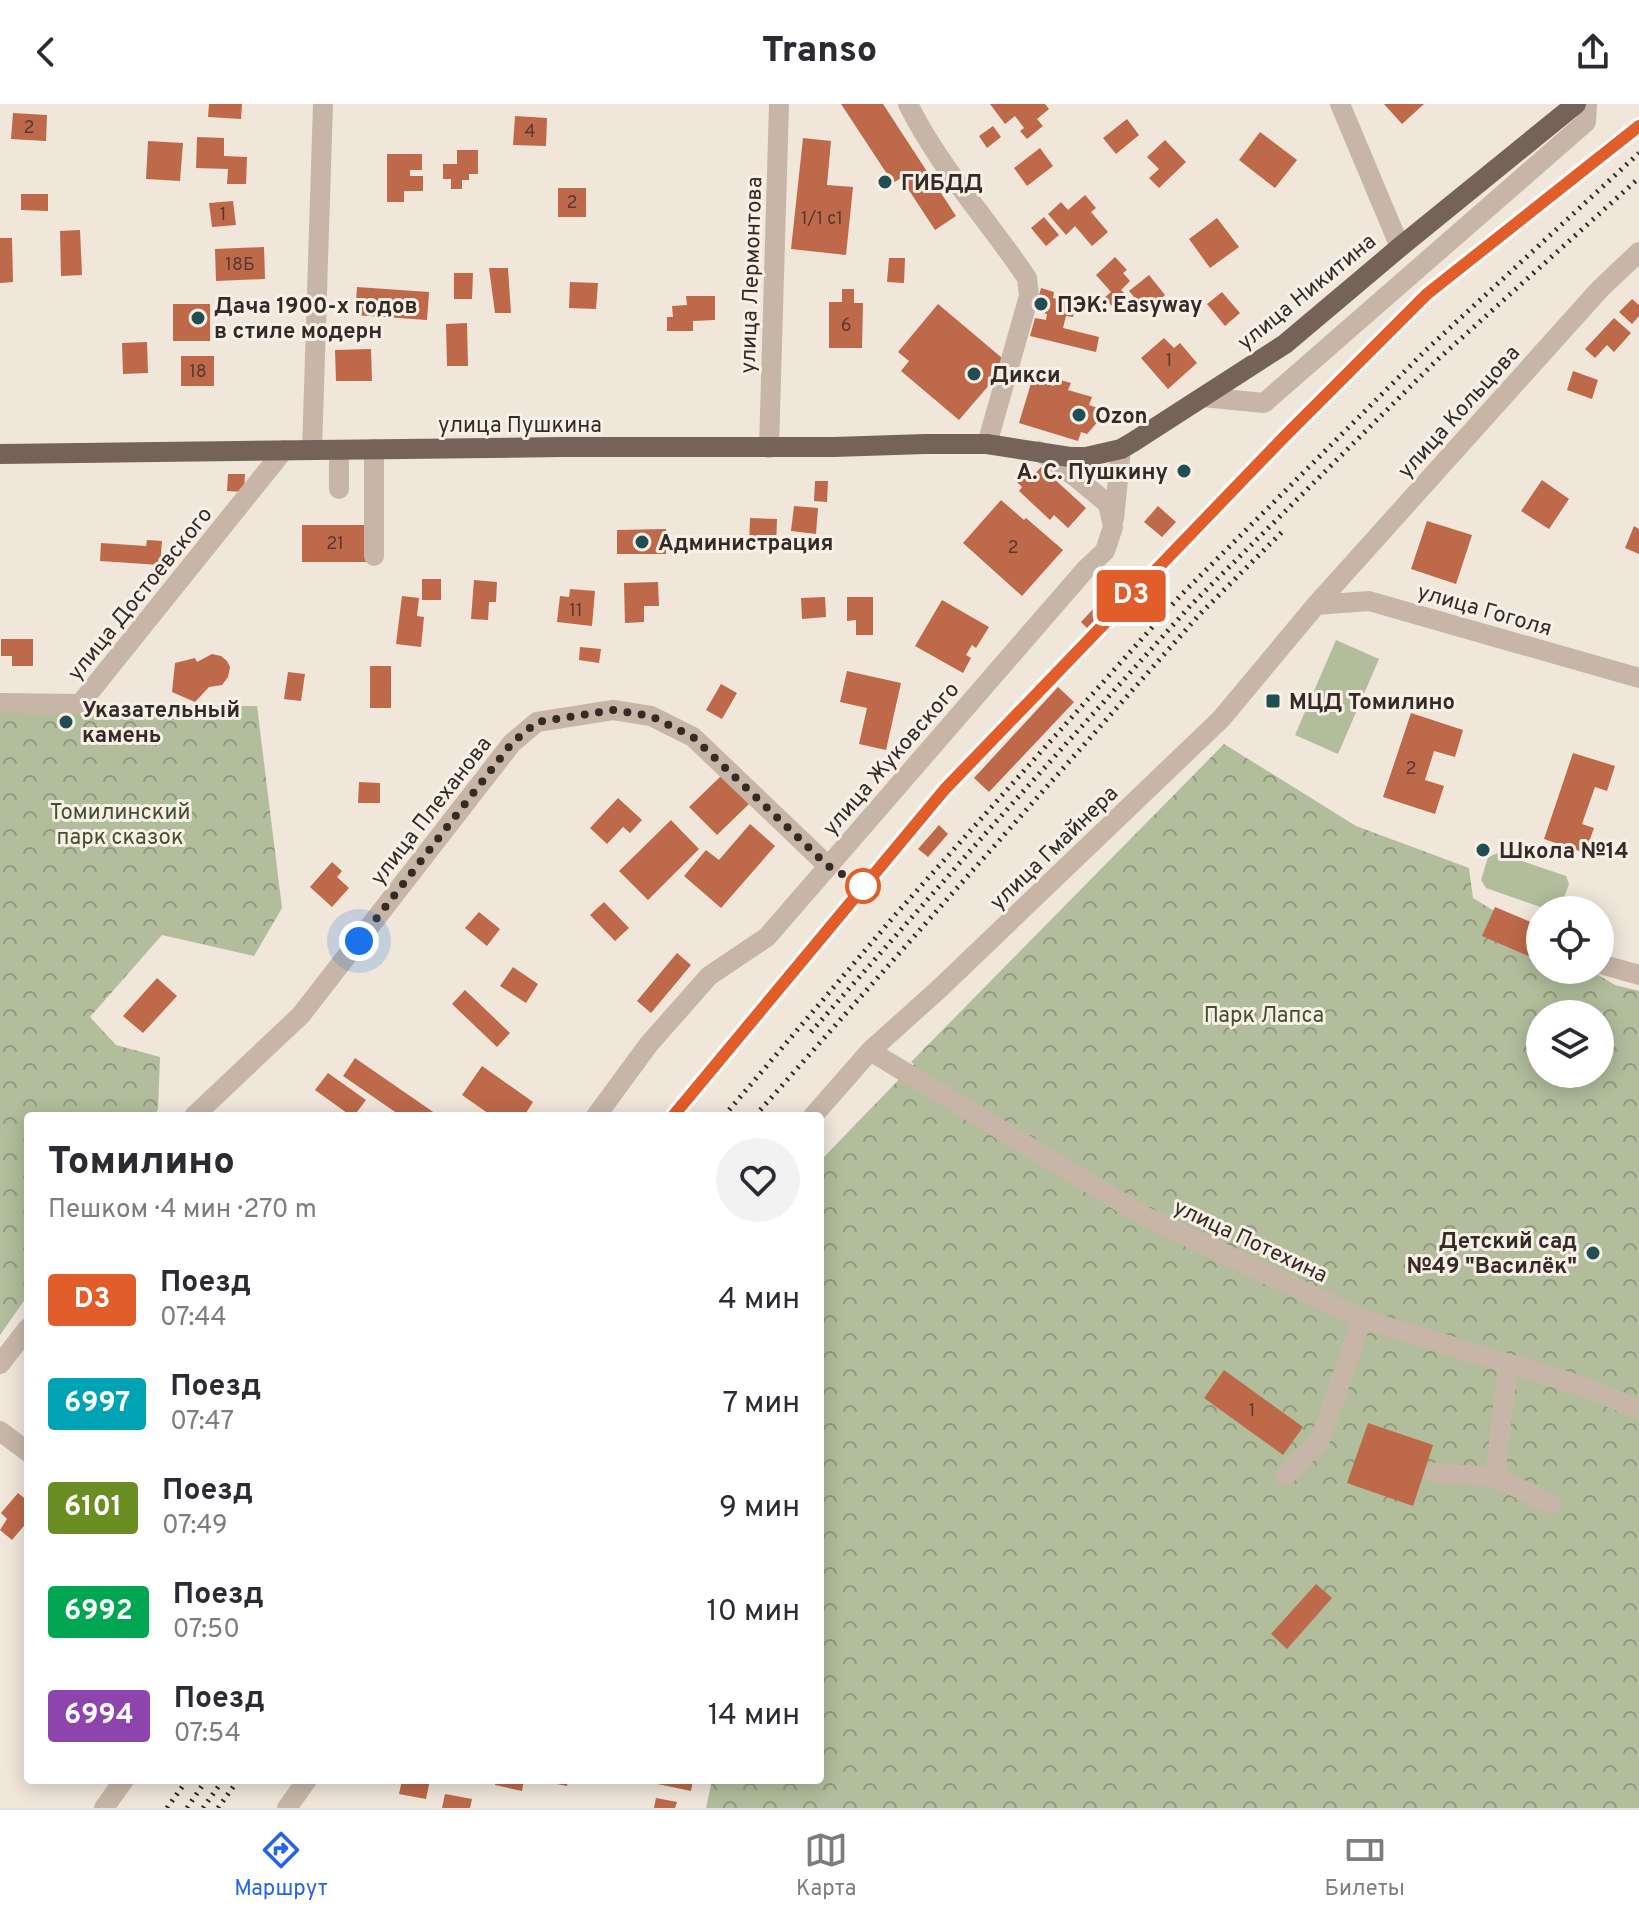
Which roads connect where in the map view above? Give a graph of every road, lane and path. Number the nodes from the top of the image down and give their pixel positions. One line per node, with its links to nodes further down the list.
1 (323, 104): 15 (street)
2 (779, 104): 11 (street, улица Лермонтова)
3 (908, 104): 10 (street)
4 (1340, 104): 7 (street)
5 (1576, 104): 7 (main road, улица Никитина)
6 (1587, 104): 9 (street)
7 (1400, 247): 9 (main road, улица Никитина)
8 (1639, 252): 22 (street, улица Кольцова)
9 (1203, 397): 13 (main road, улица Никитина)
10 (987, 444): 11 (main road, улица Пушкина); 17 (main road, улица Пушкина)
11 (769, 448): 12 (main road, улица Пушкина)
12 (374, 449): 16 (main road, улица Пушкина); 21 (street)
13 (1121, 449): 17 (main road, улица Никитина); 20 (street, улица Жуковского)
14 (284, 450): 15 (main road, улица Пушкина); 18 (main road, улица Пушкина); 24 (street, улица Достоевского)
15 (312, 450): 16 (main road, улица Пушкина)
16 (339, 450): 19 (street)
17 (1039, 451): 20 (street)
18 (0, 454)
19 (339, 489)
20 (1113, 527): 25 (street, улица Жуковского)
21 (374, 556)
22 (1316, 605): 23 (street, улица Гоголя); 28 (street, улица Гмайнера)
23 (1639, 678)
24 (0, 703)
25 (828, 866): 29 (street, улица Плеханова); 30 (street, улица Жуковского)
26 (1614, 968): 27 (street)
27 (1639, 975)
28 (870, 1051): 31 (street, улица Гмайнера); 32 (street, улица Потехина)
29 (198, 1112)
30 (599, 1112)
31 (817, 1112)
32 (1362, 1319): 34 (street, улица Потехина); 40 (street)
33 (24, 1333): 35 (street)
34 (1508, 1363): 36 (street, улица Потехина); 41 (street)
35 (0, 1364)
36 (1639, 1409)
37 (0, 1431): 38 (street)
38 (24, 1449)
39 (1435, 1473): 41 (street)
40 (1285, 1476)
41 (1495, 1477): 42 (street)
42 (1551, 1504)
43 (121, 1784): 45 (street)
44 (304, 1784): 46 (street)
45 (104, 1808)
46 (287, 1808)

